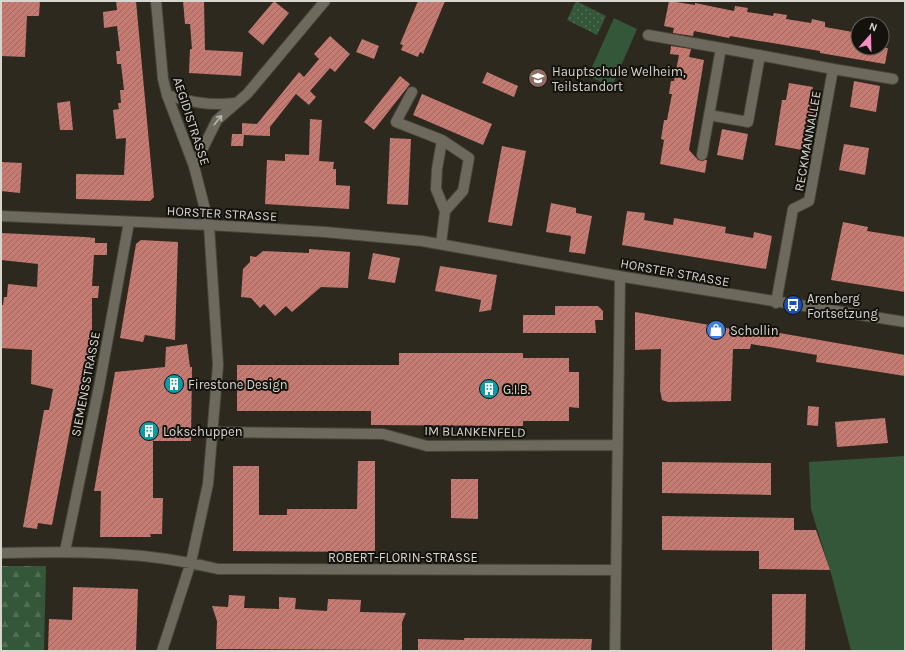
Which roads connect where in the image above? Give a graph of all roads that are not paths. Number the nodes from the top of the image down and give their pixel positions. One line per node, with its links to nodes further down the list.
1 (156, 1): 9 (street, AEGIDISTRASSE)
2 (325, 1): 10 (street)
3 (648, 35): 4 (street)
4 (721, 48): 5 (street); 11 (street)
5 (760, 55): 6 (street); 11 (street)
6 (833, 69): 7 (street); 21 (street, RECKMANNALLEE)
7 (893, 79)
8 (412, 92): 12 (street)
9 (167, 95): 10 (street); 14 (street, AEGIDISTRASSE)
10 (235, 104): 14 (street, one-way to 10)
11 (709, 115): 13 (street)
12 (442, 140): 15 (street); 15 (street)
13 (702, 155)
14 (194, 166): 18 (street, AEGIDISTRASSE)
15 (446, 211): 19 (street)
16 (1, 216): 17 (street, HORSTER STRASSE)
17 (129, 222): 18 (street, HORSTER STRASSE); 25 (street, SIEMENSSTRASSE)
18 (209, 224): 19 (street, HORSTER STRASSE); 23 (street, AEGIDISTRASSE)
19 (441, 244): 20 (street, HORSTER STRASSE)
20 (620, 277): 21 (street, HORSTER STRASSE); 24 (street)
21 (776, 303): 22 (street, HORSTER STRASSE)
22 (905, 322)
23 (214, 432): 24 (street, IM BLANKENFELD); 27 (street, AEGIDISTRASSE)
24 (617, 445): 28 (street)
25 (65, 551): 26 (street); 27 (street)
26 (1, 552)
27 (192, 562): 28 (street, ROBERT-FLORIN-STRASSE); 29 (street, AEGIDISTRASSE)
28 (615, 570): 30 (street)
29 (162, 651)
30 (615, 651)

